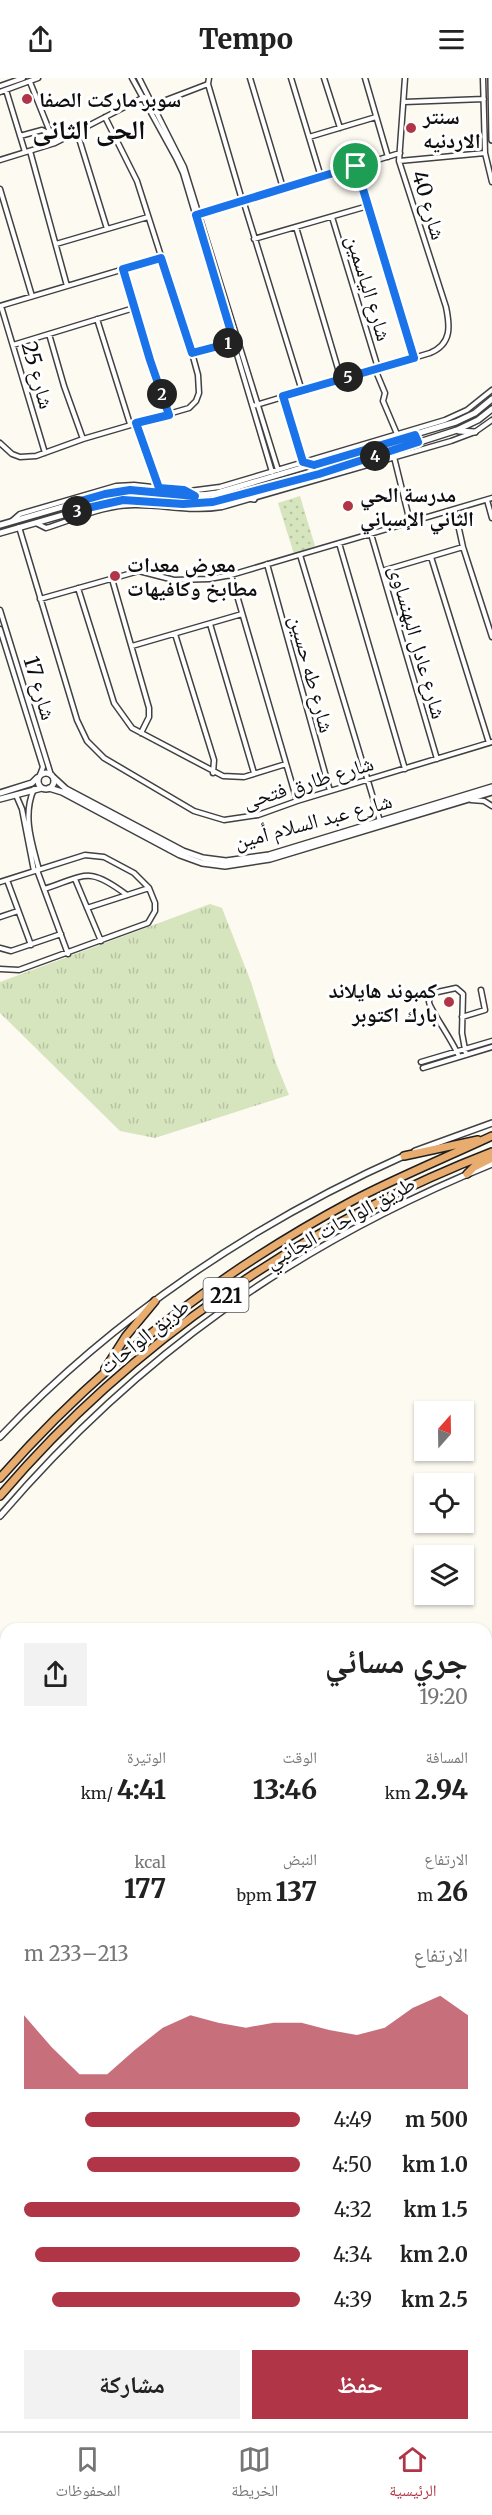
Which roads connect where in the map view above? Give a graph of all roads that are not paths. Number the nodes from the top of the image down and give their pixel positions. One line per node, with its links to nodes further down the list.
1 (23, 78): 15 (street)
2 (38, 78): 13 (street)
3 (132, 78): 18 (street)
4 (139, 78): 18 (street)
5 (209, 78): 14 (street)
6 (250, 78): 40 (street)
7 (291, 78): 28 (street)
8 (324, 78): 24 (street)
9 (365, 78): 23 (street)
10 (405, 78): 20 (street, شارع 40)
11 (483, 78): 19 (street)
12 (491, 78): 29 (street)
13 (30, 82): 16 (street); 27 (street)
14 (208, 84): 21 (street); 42 (street)
15 (0, 86)
16 (6, 90): 17 (street); 26 (street)
17 (0, 92)
18 (145, 97): 21 (street); 22 (street); 44 (street)
19 (484, 99): 20 (street); 33 (street)
20 (404, 102): 32 (street, شارع 40)
21 (153, 105): 44 (street)
22 (105, 117): 25 (street); 46 (street)
23 (376, 117): 24 (street); 34 (street)
24 (340, 128): 28 (street)
25 (77, 132): 30 (street); 48 (street)
26 (20, 136): 27 (street); 31 (street)
27 (52, 137): 30 (street)
28 (309, 137): 38 (street)
29 (492, 140)
30 (55, 142): 31 (street)
31 (28, 151): 35 (street); 50 (street)
32 (400, 153): 34 (street); 36 (street, شارع 40)
33 (485, 153): 36 (street); 39 (street)
34 (388, 157): 37 (street)
35 (0, 160)
36 (399, 160): 62 (street, شارع 40)
37 (356, 166): 38 (street); 43 (street)
38 (321, 177): 40 (street)
39 (492, 182)
40 (283, 188): 42 (street)
41 (0, 189): 54 (street)
42 (242, 200): 44 (street); 49 (street)
43 (368, 206): 45 (street); 62 (street)
44 (198, 214): 59 (street)
45 (332, 216): 47 (street); 63 (street, شارع الياسمين)
46 (148, 217): 48 (street); 51 (street)
47 (296, 227): 49 (street); 64 (street)
48 (107, 229): 50 (street)
49 (254, 239): 66 (street)
50 (56, 244): 53 (street)
51 (161, 258): 52 (street); 61 (street)
52 (123, 269): 53 (street); 56 (street)
53 (67, 286): 54 (street)
54 (32, 296): 55 (street)
55 (1, 306): 60 (street, شارع 25)
56 (134, 308): 57 (street); 71 (street)
57 (97, 319): 58 (street); 75 (street)
58 (50, 334): 60 (street); 83 (street)
59 (237, 341): 61 (street); 69 (street)
60 (13, 345): 86 (street, شارع 25)
61 (192, 353): 71 (street)
62 (414, 358): 63 (street)
63 (377, 368): 64 (street); 80 (street, شارع الياسمين)
64 (342, 379): 66 (street)
65 (492, 390): 72 (street)
66 (302, 391): 67 (street)
67 (283, 396): 69 (street); 88 (street)
68 (492, 399): 76 (street)
69 (256, 405): 90 (street); 91 (street)
70 (492, 409): 77 (street)
71 (169, 415): 74 (street)
72 (452, 417): 76 (street); 80 (street)
73 (492, 420): 79 (street)
74 (136, 423): 75 (street); 96 (street)
75 (130, 424): 83 (street)
76 (445, 426): 78 (street)
77 (457, 430): 79 (street); 82 (street)
78 (428, 431): 81 (street); 82 (street)
79 (475, 432): 87 (street)
80 (397, 434): 88 (street)
81 (415, 435): 84 (street); 89 (street)
82 (431, 438): 84 (street)
83 (83, 439): 86 (street)
84 (418, 442): 92 (street)
85 (0, 443): 86 (street)
86 (45, 453)
87 (394, 457): 94 (street); 110 (street)
88 (303, 462): 89 (street); 90 (street)
89 (314, 465): 95 (street)
90 (278, 470): 91 (street)
91 (272, 472): 93 (street)
92 (317, 475): 94 (street); 98 (street)
93 (253, 477): 95 (street); 97 (street)
94 (312, 482): 100 (street)
95 (248, 484): 99 (street)
96 (159, 488): 97 (street); 108 (street)
97 (184, 490): 99 (street)
98 (240, 495): 100 (street); 105 (street)
99 (195, 496): 102 (street)
100 (254, 499): 109 (street)
101 (489, 499): 104 (street); 107 (street)
102 (70, 504): 103 (street); 105 (street)
103 (56, 509): 106 (street); 108 (street)
104 (454, 511): 110 (street); 116 (street)
105 (71, 512): 106 (street)
106 (58, 516): 109 (street)
107 (492, 518)
108 (12, 522): 111 (street)
109 (35, 522): 112 (street)
110 (410, 522): 114 (street)
111 (0, 525)
112 (19, 527): 113 (street); 124 (street, شارع طارق فتحى)
113 (0, 534)
114 (371, 534): 115 (street); 120 (street, شارع عادل البهنساوى)
115 (339, 543): 117 (street); 136 (street)
116 (463, 547): 118 (street); 130 (street)
117 (300, 554): 119 (street); 141 (street)
118 (430, 557): 120 (street); 133 (street)
119 (267, 564): 121 (street); 146 (street, شارع طه حسين)
120 (382, 571): 134 (street, شارع عادل البهنساوى)
121 (231, 575): 122 (street); 126 (street)
122 (112, 579): 123 (street); 131 (street)
123 (78, 588): 124 (street); 132 (street)
124 (40, 598): 152 (street, شارع طارق فتحى)
125 (0, 610): 140 (street, شارع 17)
126 (242, 614): 127 (street); 135 (street)
127 (210, 624): 129 (street); 138 (street)
128 (0, 629): 139 (street, شارع 17)
129 (175, 634): 131 (street); 137 (street)
130 (492, 637)
131 (132, 646): 132 (street)
132 (141, 733): 137 (street)
133 (490, 743): 134 (street, شارع طارق فتحى)
134 (437, 759): 136 (street, شارع طارق فتحى)
135 (286, 764): 138 (street); 152 (street)
136 (405, 769): 141 (street, شارع طارق فتحى)
137 (213, 773): 138 (street)
138 (254, 773)
139 (39, 776): 140 (street); 143 (street); 148 (street)
140 (52, 776): 144 (street); 154 (street, شارع عبد السلام أمين)
141 (368, 780): 146 (street, شارع طارق فتحى); 155 (street)
142 (492, 787): 155 (street, شارع عبد السلام أمين)
143 (42, 788): 144 (street); 145 (street)
144 (49, 788): 154 (street, شارع عبد السلام أمين)
145 (34, 789): 149 (street); 156 (street)
146 (330, 791): 152 (street, شارع طارق فتحى)
147 (492, 792): 151 (street, شارع عبد السلام أمين)
148 (0, 793)
149 (16, 794): 150 (street); 156 (street)
150 (0, 799)
151 (467, 800): 153 (street); 155 (street, شارع عبد السلام أمين)
152 (297, 801)
153 (492, 806)
154 (126, 824): 155 (street, شارع عبد السلام أمين)
155 (381, 824)
156 (27, 827): 157 (street)
157 (37, 870): 159 (street); 161 (street); 162 (street)
158 (75, 879): 162 (street); 163 (street); 164 (street)
159 (7, 880): 160 (street); 165 (street)
160 (0, 882)
161 (149, 888): 163 (street); 168 (street)
162 (44, 889): 167 (street)
163 (127, 895): 164 (street)
164 (87, 908): 168 (street)
165 (18, 911): 166 (street); 169 (street)
166 (0, 917)
167 (61, 934): 169 (street); 171 (street)
168 (101, 941): 171 (street)
169 (31, 945): 170 (street)
170 (0, 948)
171 (68, 954): 172 (street)
172 (0, 969)
173 (481, 990): 174 (street)
174 (462, 1017): 175 (street); 176 (street)
175 (463, 1037): 176 (street); 179 (street)
176 (452, 1040): 180 (street)
177 (492, 1041): 179 (street)
178 (492, 1047): 181 (street)
179 (464, 1049): 180 (street); 181 (street)
180 (457, 1051): 182 (street); 183 (street)
181 (466, 1055): 182 (street)
182 (459, 1057): 184 (street)
183 (421, 1062)
184 (423, 1068)
185 (492, 1123): 188 (street)
186 (492, 1136): 188 (highway); 193 (highway, طريق الواحات / 221)
187 (492, 1152): 196 (highway, طريق الواحات / 221)
188 (404, 1156): 192 (street)
189 (492, 1158): 191 (highway)
190 (492, 1164): 191 (street, طريق الواحات الجانبي)
191 (467, 1174): 197 (street, طريق الواحات الجانبي)
192 (155, 1301): 193 (highway); 194 (street)
193 (101, 1376): 195 (highway, طريق الواحات / 221)
194 (0, 1437)
195 (0, 1478)
196 (0, 1496)
197 (0, 1516)

